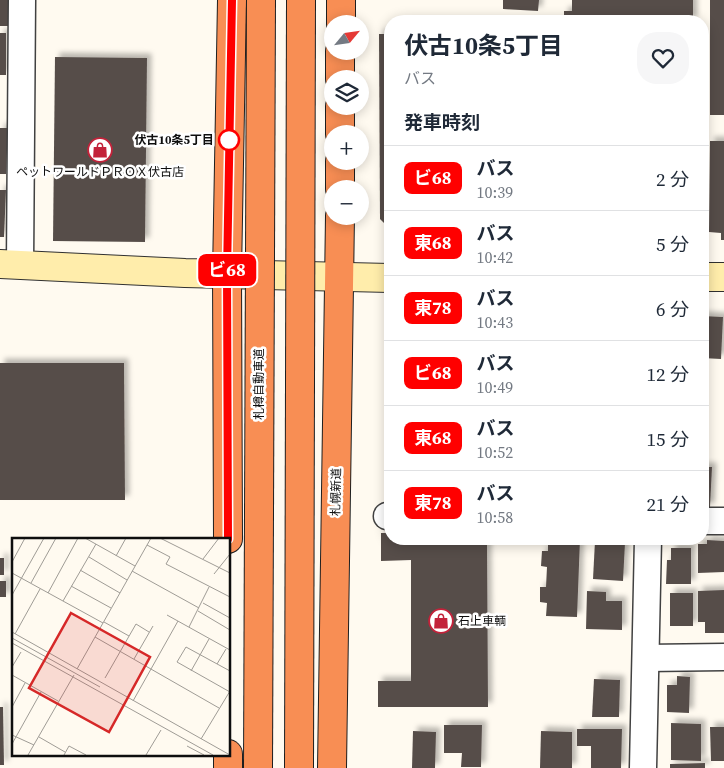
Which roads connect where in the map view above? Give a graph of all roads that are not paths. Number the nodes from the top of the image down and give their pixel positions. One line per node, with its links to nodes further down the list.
1 (22, 0): 7 (street)
2 (232, 0): 10 (highway)
3 (261, 0): 21 (highway, 札樽自動車道, bridge)
4 (301, 0): 22 (highway, bridge)
5 (341, 0): 6 (highway)
6 (340, 15)
7 (11, 105): 9 (street)
8 (340, 225): 11 (highway, 札幌新道)
9 (10, 264): 10 (street)
10 (227, 273): 11 (street); 17 (highway)
11 (339, 276): 14 (street); 23 (highway, 札幌新道)
12 (709, 277): 13 (street)
13 (724, 277)
14 (384, 278)
15 (709, 521): 16 (street)
16 (724, 521)
17 (228, 538)
18 (648, 545): 19 (street)
19 (646, 658): 20 (street); 24 (street)
20 (724, 658)
21 (258, 768)
22 (299, 768)
23 (332, 768)
24 (643, 768)

